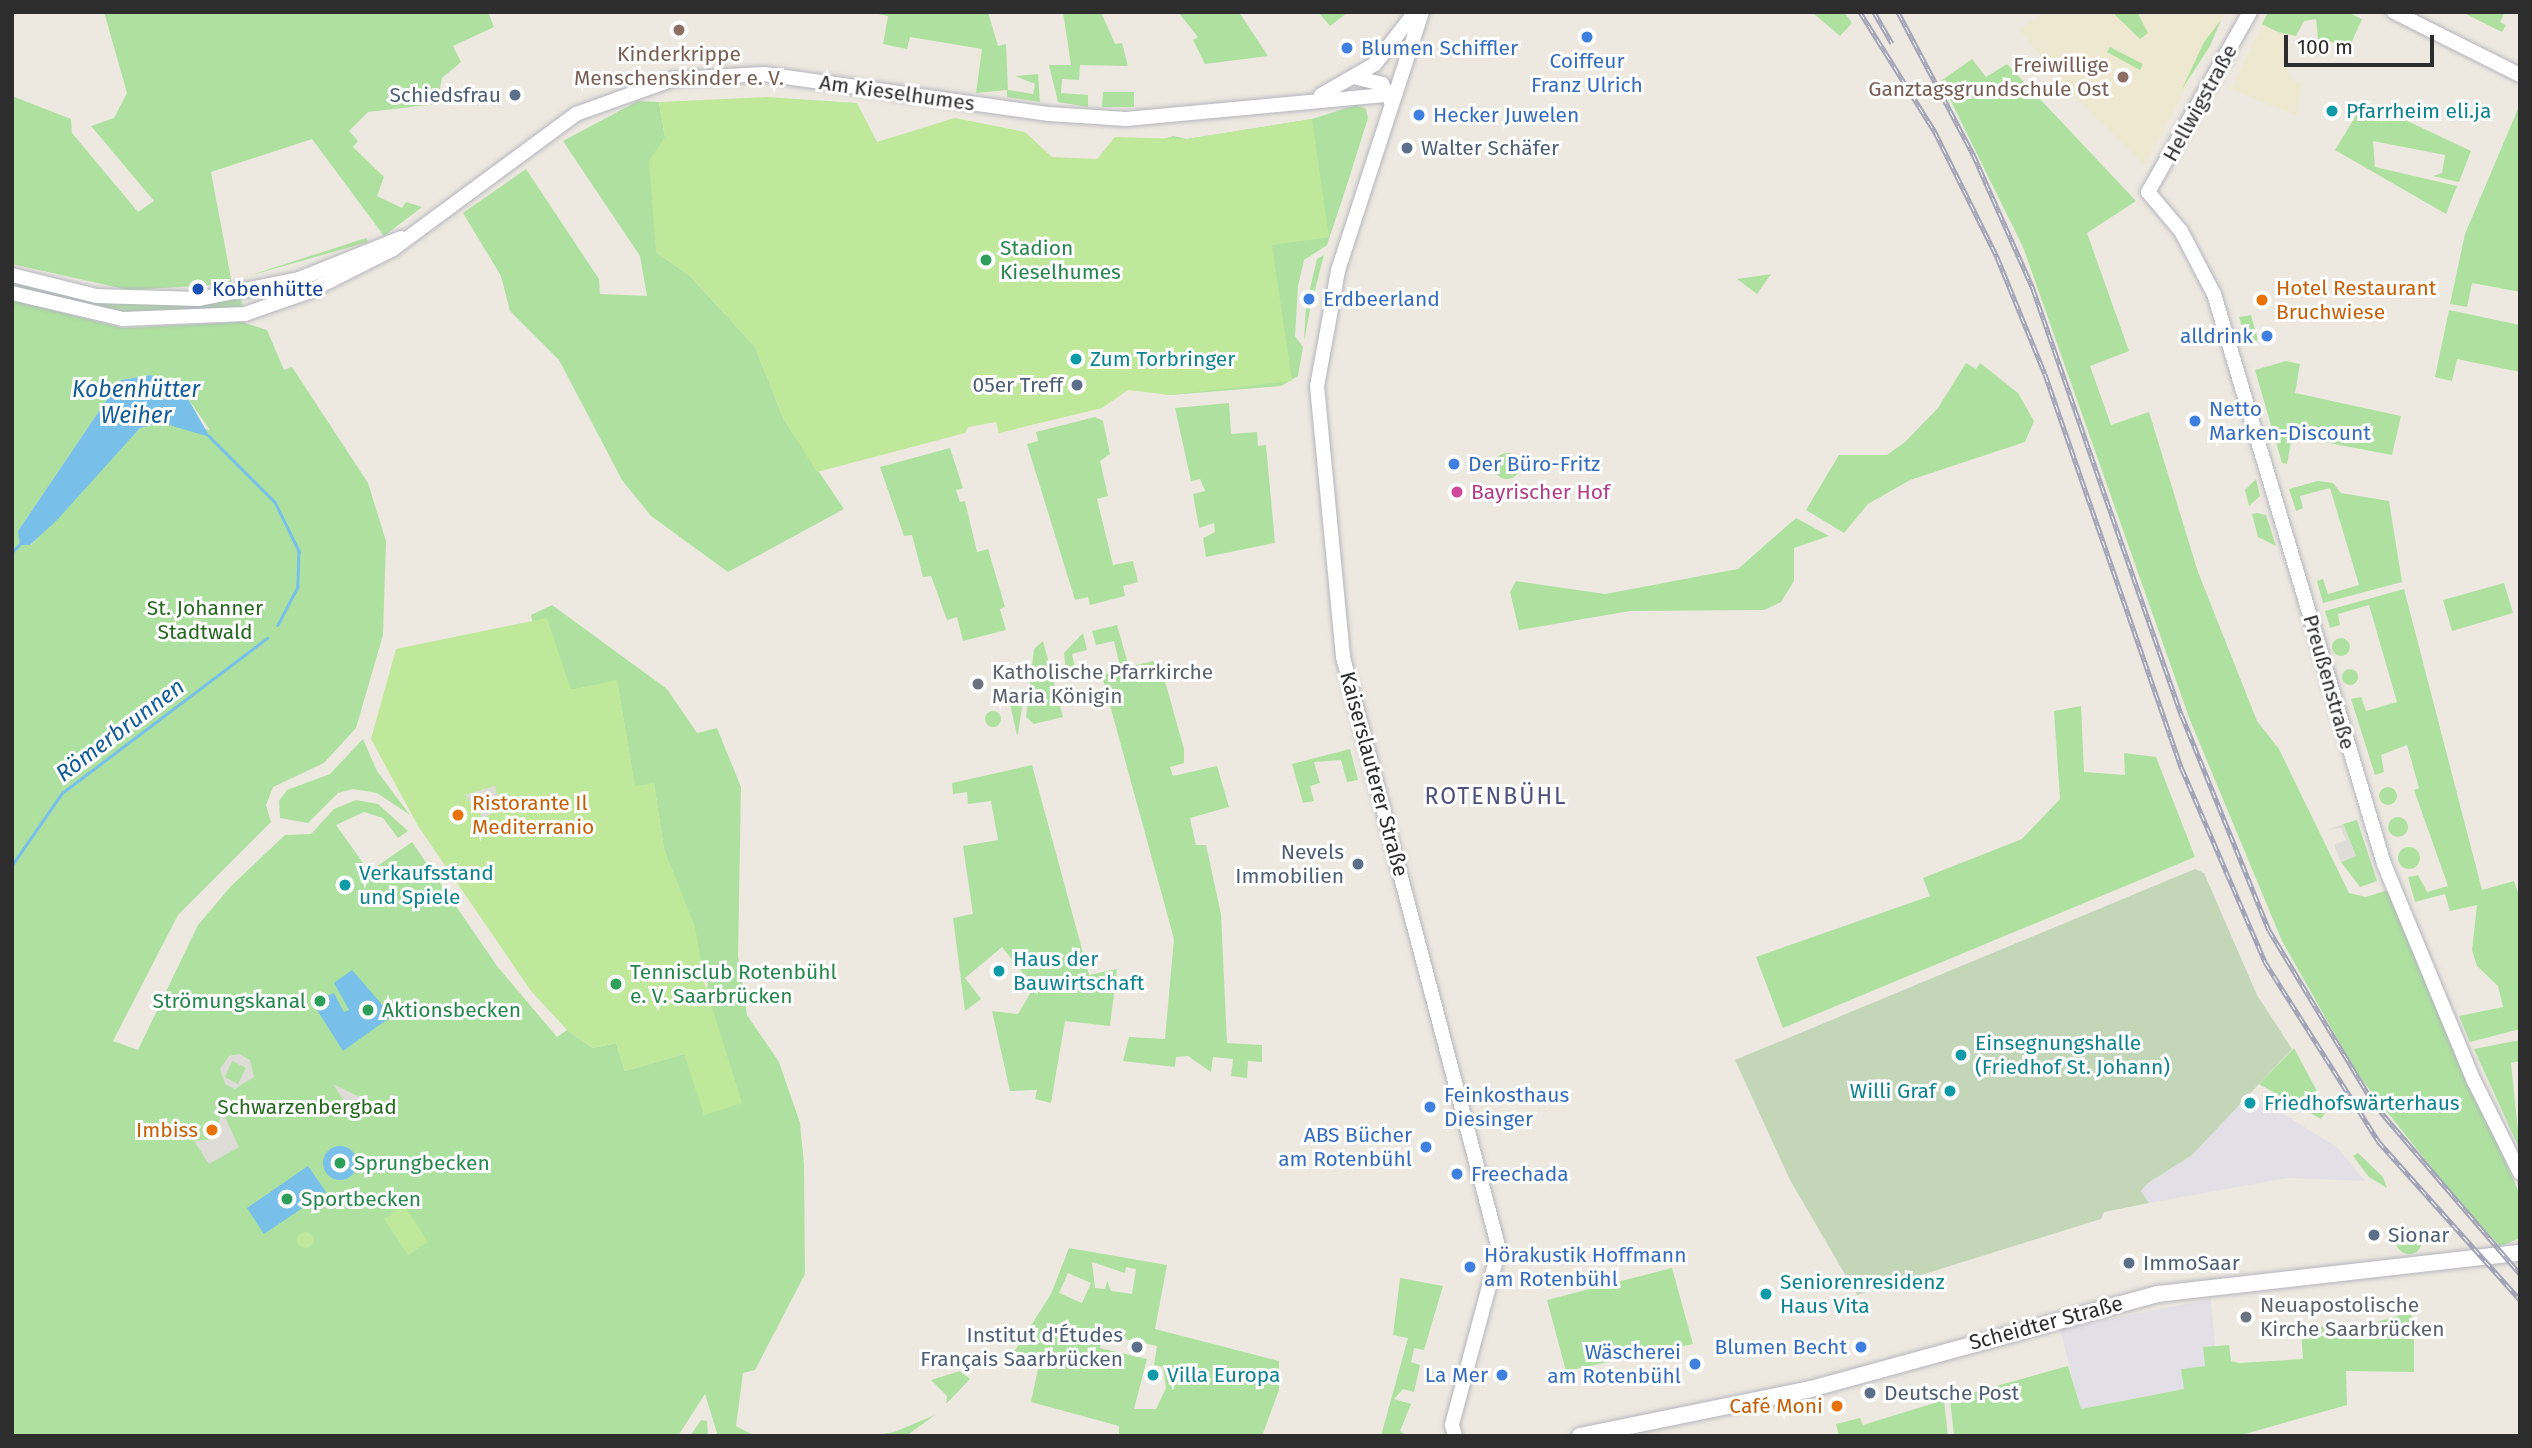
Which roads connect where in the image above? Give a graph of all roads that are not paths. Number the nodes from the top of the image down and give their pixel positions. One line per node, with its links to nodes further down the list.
1 (1415, 12): 6 (street, Am Kieselhumes)
2 (1422, 12): 9 (street)
3 (2250, 12): 11 (street, Hellwigstraße)
4 (2395, 12): 5 (street)
5 (2520, 75)
6 (1357, 78): 8 (street, Am Kieselhumes); 9 (street)
7 (1366, 98): 8 (street, Am Kieselhumes); 9 (street, Am Kieselhumes); 10 (street)
8 (1312, 99): 12 (street, Am Kieselhumes)
9 (1392, 99): 10 (street, Kaiserslauterer Straße)
10 (1387, 123): 17 (street, Kaiserslauterer Straße)
11 (2148, 192): 15 (street, Preußenstraße)
12 (401, 238): 13 (street, Am Kieselhumes); 14 (street, Am Kieselhumes)
13 (12, 275)
14 (12, 293)
15 (2520, 1172)
16 (2520, 1253): 18 (main road, Scheidter Straße)
17 (1455, 1436)
18 (1580, 1436)

